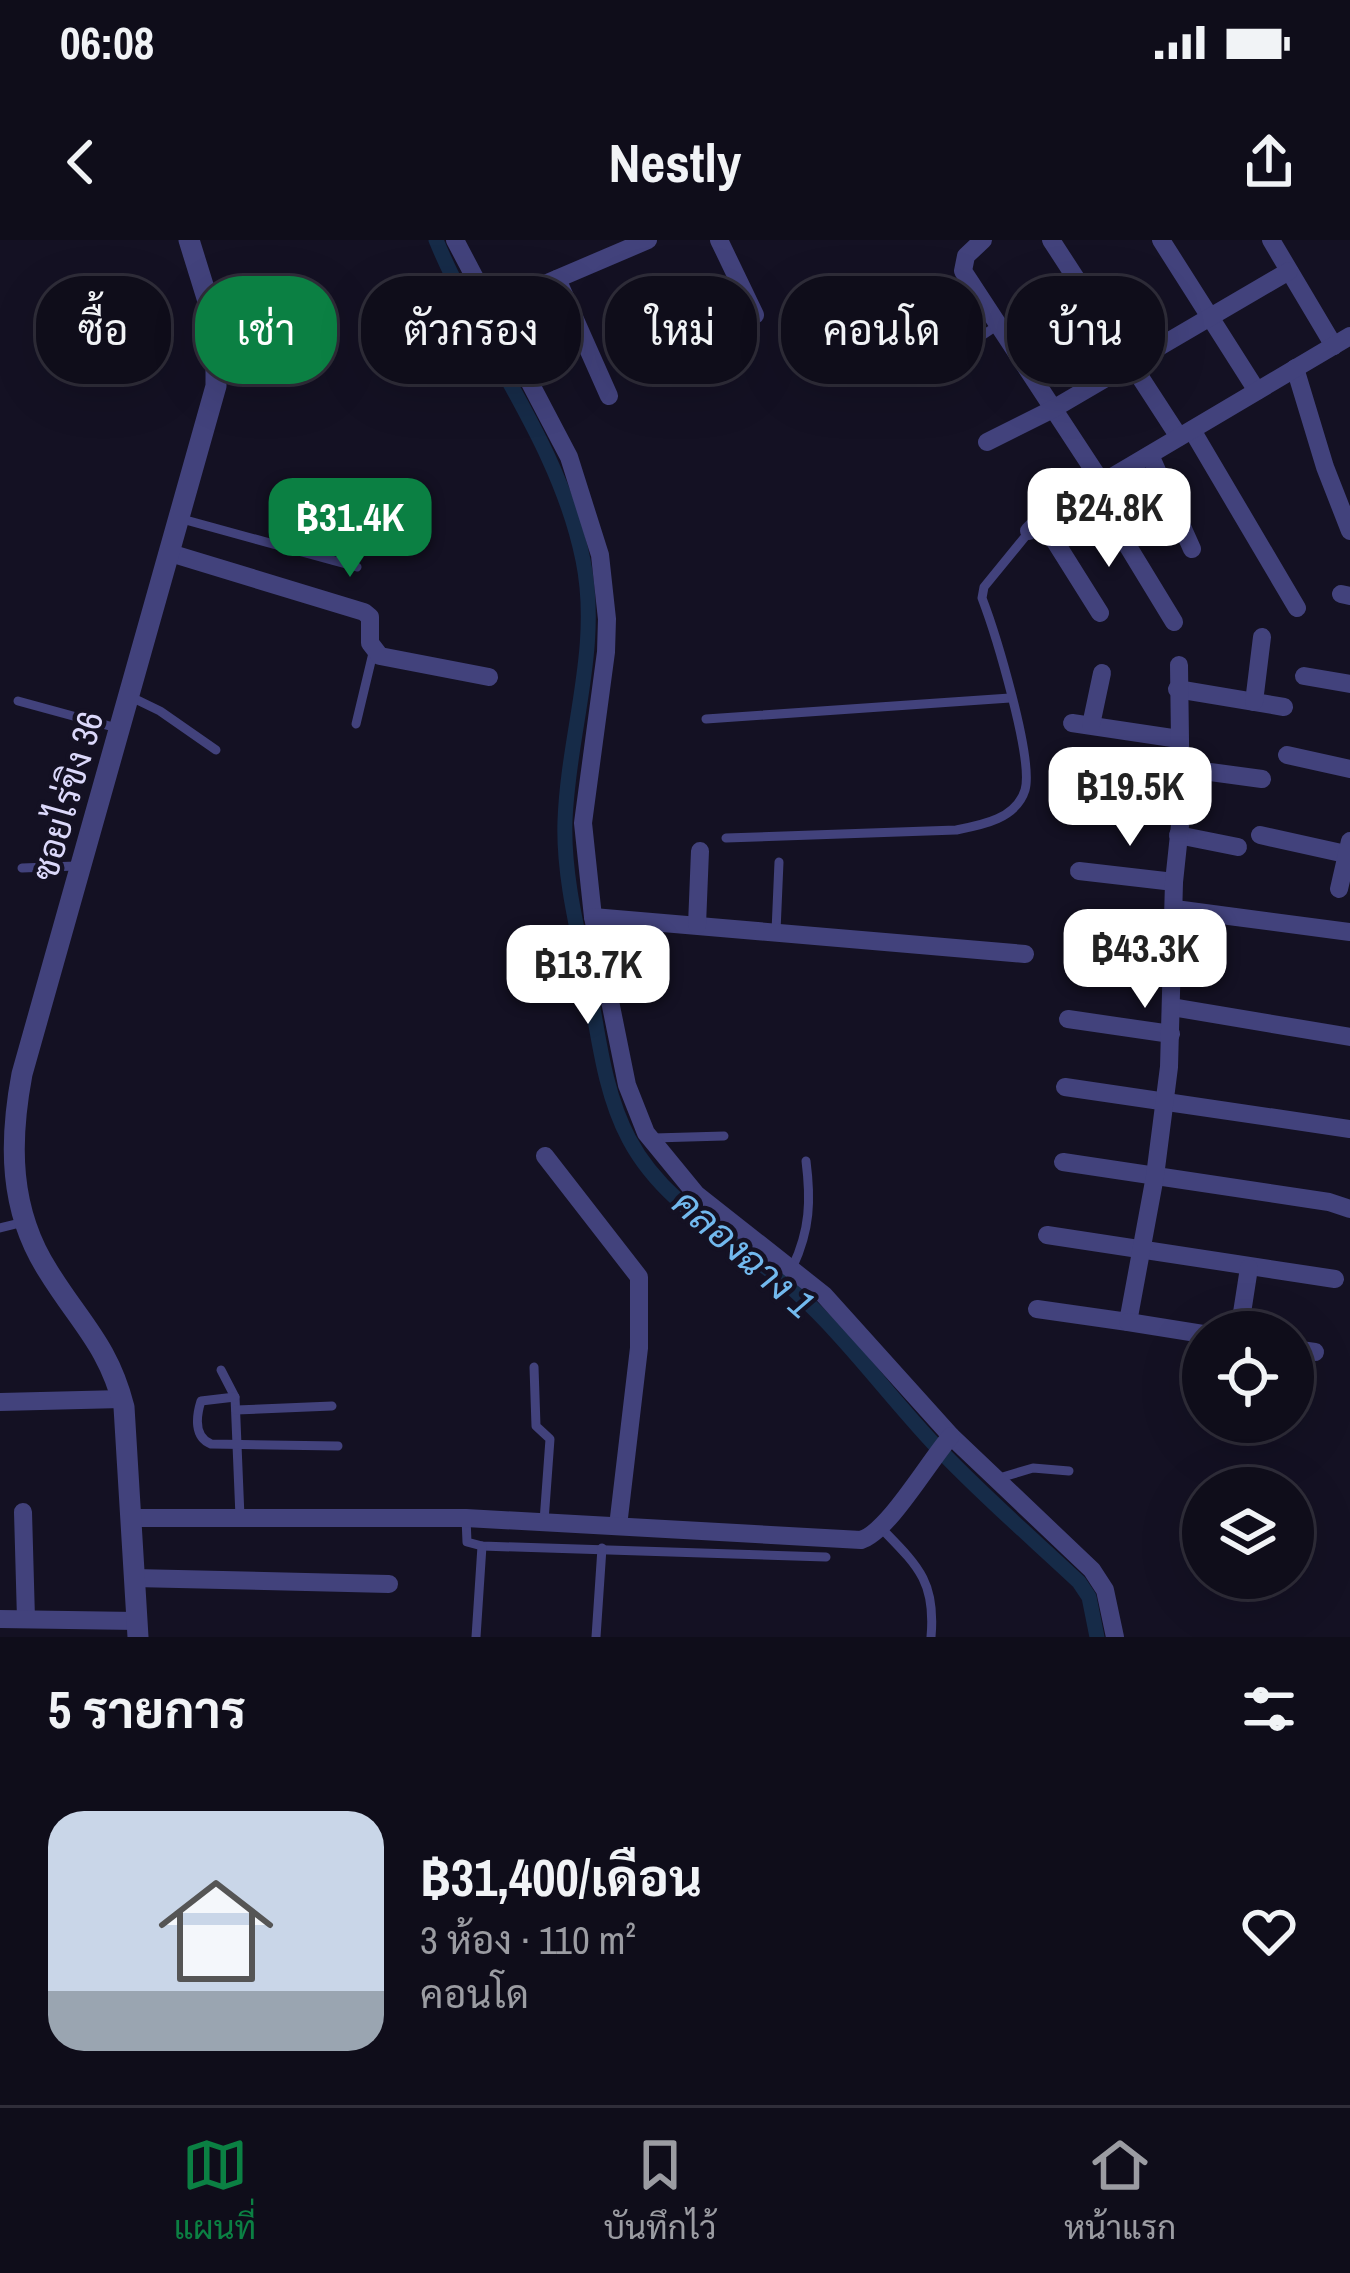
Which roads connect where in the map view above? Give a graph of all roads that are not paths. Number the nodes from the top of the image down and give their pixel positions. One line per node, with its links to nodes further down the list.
1 (188, 240): 31 (street, ซอยไร่ขิง 36)
2 (455, 240): 10 (street)
3 (648, 240): 11 (street)
4 (719, 240): 12 (street)
5 (983, 240): 15 (street)
6 (1051, 240): 13 (street)
7 (1161, 240): 14 (street)
8 (1272, 240): 9 (street)
9 (1289, 271): 14 (street); 18 (street)
10 (474, 276)
11 (564, 276)
12 (736, 276)
13 (1074, 276)
14 (1211, 318): 19 (street); 24 (street)
15 (998, 325): 17 (lane); 26 (street)
16 (581, 333): 25 (street)
17 (983, 334)
18 (1342, 341): 20 (street)
19 (1165, 344)
20 (1295, 368): 24 (street); 33 (street)
21 (531, 384): 76 (street)
22 (1095, 384): 26 (street)
23 (1147, 384): 27 (street)
24 (1257, 391): 27 (street)
25 (609, 396)
26 (1053, 409): 28 (street); 30 (street)
27 (1185, 434): 29 (street); 37 (street)
28 (987, 442)
29 (1150, 455): 30 (street); 34 (street)
30 (1097, 486): 32 (street); 39 (street)
31 (180, 519): 35 (street, ซอยไร่ขิง 36); 36 (lane)
32 (1035, 525): 38 (street); 49 (lane)
33 (1350, 531)
34 (1192, 549)
35 (170, 553): 41 (street); 48 (street, ซอยไร่ขิง 36)
36 (356, 567)
37 (1297, 608)
38 (1100, 613)
39 (1174, 622)
40 (1262, 637): 51 (street)
41 (374, 651): 45 (street); 54 (lane)
42 (1180, 664): 47 (street)
43 (1102, 673): 56 (street)
44 (1304, 676): 46 (street)
45 (489, 677)
46 (1350, 684)
47 (1178, 689): 51 (street); 56 (street)
48 (130, 696): 55 (street, ซอยไร่ขิง 36); 57 (lane)
49 (1010, 698): 53 (lane); 65 (lane)
50 (19, 701): 55 (lane)
51 (1254, 702): 52 (street)
52 (1284, 707)
53 (706, 718)
54 (356, 724)
55 (120, 729): 70 (street, ซอยไร่ขิง 36)
56 (1179, 739): 59 (street)
57 (216, 750)
58 (1287, 755): 60 (street)
59 (1181, 768): 61 (street); 63 (street)
60 (1350, 769)
61 (1262, 779)
62 (1084, 799): 63 (street)
63 (1179, 825): 66 (street); 73 (street)
64 (1260, 835): 67 (street)
65 (726, 838)
66 (1238, 847)
67 (1349, 850): 74 (street)
68 (700, 851): 77 (street)
69 (779, 862): 78 (lane)
70 (81, 866): 71 (lane); 89 (street, ซอยไร่ขิง 36)
71 (22, 868)
72 (1078, 871): 73 (street)
73 (1174, 882): 75 (street)
74 (1340, 889)
75 (1174, 909): 79 (street); 82 (street)
76 (593, 917): 77 (street); 92 (street)
77 (697, 925): 78 (street)
78 (776, 931): 81 (street)
79 (1350, 932)
80 (1073, 945): 82 (street)
81 (1025, 954)
82 (1172, 957): 83 (street)
83 (1172, 1006): 85 (street); 86 (street)
84 (1068, 1019): 85 (street)
85 (1171, 1034): 88 (street)
86 (1350, 1037)
87 (1065, 1087): 88 (street)
88 (1164, 1102): 90 (street); 96 (street)
89 (6, 1122): 98 (street, ซอยไร่ขิง 36)
90 (1350, 1129)
91 (724, 1136): 92 (lane)
92 (649, 1138): 102 (street)
93 (545, 1156): 126 (street)
94 (806, 1161): 102 (lane)
95 (1063, 1162): 96 (street)
96 (1155, 1176): 97 (street); 101 (street)
97 (1350, 1209)
98 (24, 1222): 99 (lane); 112 (street, ซอยไร่ขิง 36)
99 (0, 1228)
100 (1047, 1235): 101 (street)
101 (1142, 1250): 103 (street); 107 (street)
102 (793, 1266): 116 (street)
103 (1249, 1268): 104 (street); 106 (street)
104 (1335, 1279)
105 (1036, 1309): 107 (street)
106 (1242, 1311)
107 (1128, 1322): 108 (street)
108 (1182, 1331)
109 (533, 1367): 125 (lane)
110 (221, 1370): 111 (lane)
111 (235, 1397): 115 (lane); 117 (lane)
112 (122, 1399): 113 (street); 123 (street, ซอยไร่ขิง 36)
113 (0, 1402)
114 (332, 1406): 115 (lane)
115 (236, 1410): 117 (lane)
116 (948, 1439): 120 (street); 127 (street)
117 (238, 1444): 118 (lane); 122 (lane)
118 (338, 1446)
119 (1069, 1471): 120 (lane)
120 (996, 1479): 138 (street)
121 (22, 1512): 133 (street)
122 (240, 1517): 123 (street); 124 (street)
123 (130, 1518): 131 (street, ซอยไร่ขิง 36)
124 (466, 1518): 125 (street); 128 (lane)
125 (544, 1521): 126 (street)
126 (618, 1526): 127 (street)
127 (882, 1529): 137 (lane)
128 (482, 1546): 129 (lane); 135 (lane)
129 (602, 1548): 130 (lane); 136 (lane)
130 (826, 1557)
131 (134, 1578): 132 (street); 134 (street, ซอยไร่ขิง 36)
132 (389, 1584)
133 (14, 1624): 134 (street)
134 (137, 1629)
135 (476, 1637)
136 (596, 1637)
137 (932, 1637)
138 (1115, 1637)

